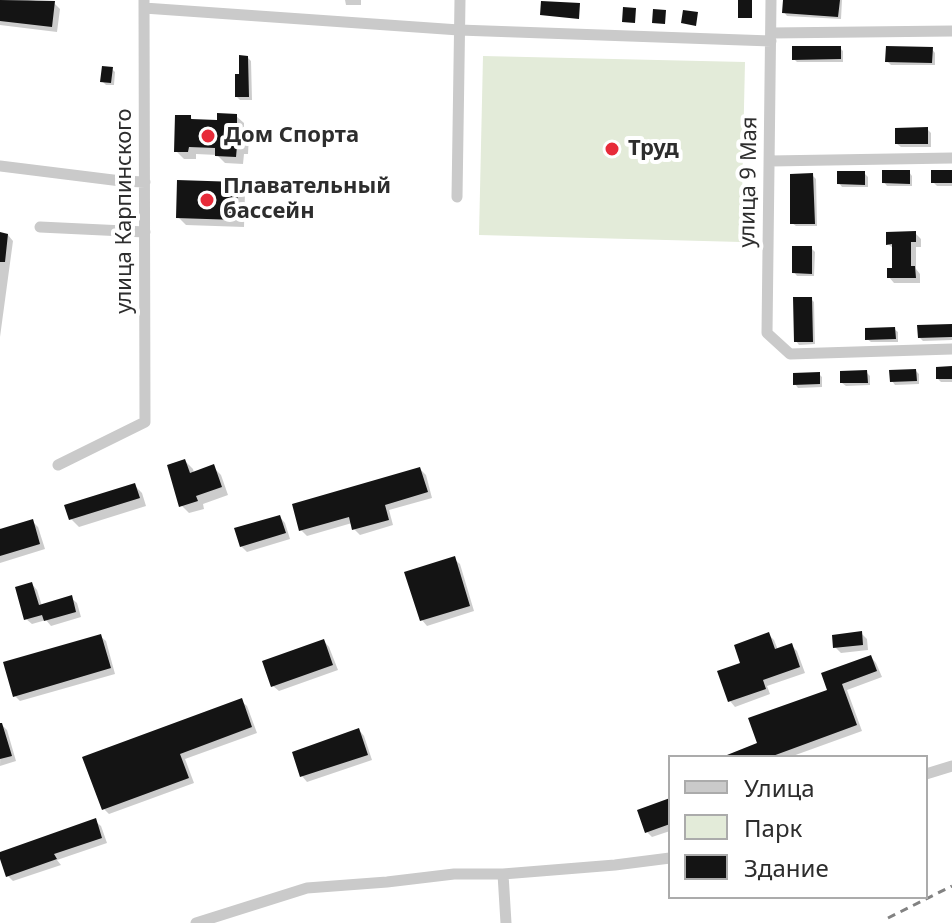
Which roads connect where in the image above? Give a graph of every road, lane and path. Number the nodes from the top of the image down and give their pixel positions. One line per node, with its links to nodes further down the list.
1 (460, 0): 4 (street)
2 (771, 0): 6 (street, улица 9 Мая)
3 (144, 4): 4 (street); 10 (street, улица Карпинского)
4 (459, 30): 6 (street); 11 (street)
5 (952, 31): 6 (street)
6 (771, 37): 8 (street, улица 9 Мая)
7 (952, 158): 8 (street)
8 (770, 161): 14 (street, улица 9 Мая)
9 (0, 166): 10 (street)
10 (145, 182): 13 (street, улица Карпинского)
11 (457, 197)
12 (40, 227): 13 (street)
13 (145, 232): 15 (street, улица Карпинского)
14 (952, 349)
15 (58, 465)
16 (952, 766): 17 (street)
17 (928, 773)
18 (668, 858): 19 (street)
19 (503, 874): 20 (street); 21 (street)
20 (196, 923)
21 (506, 923)

